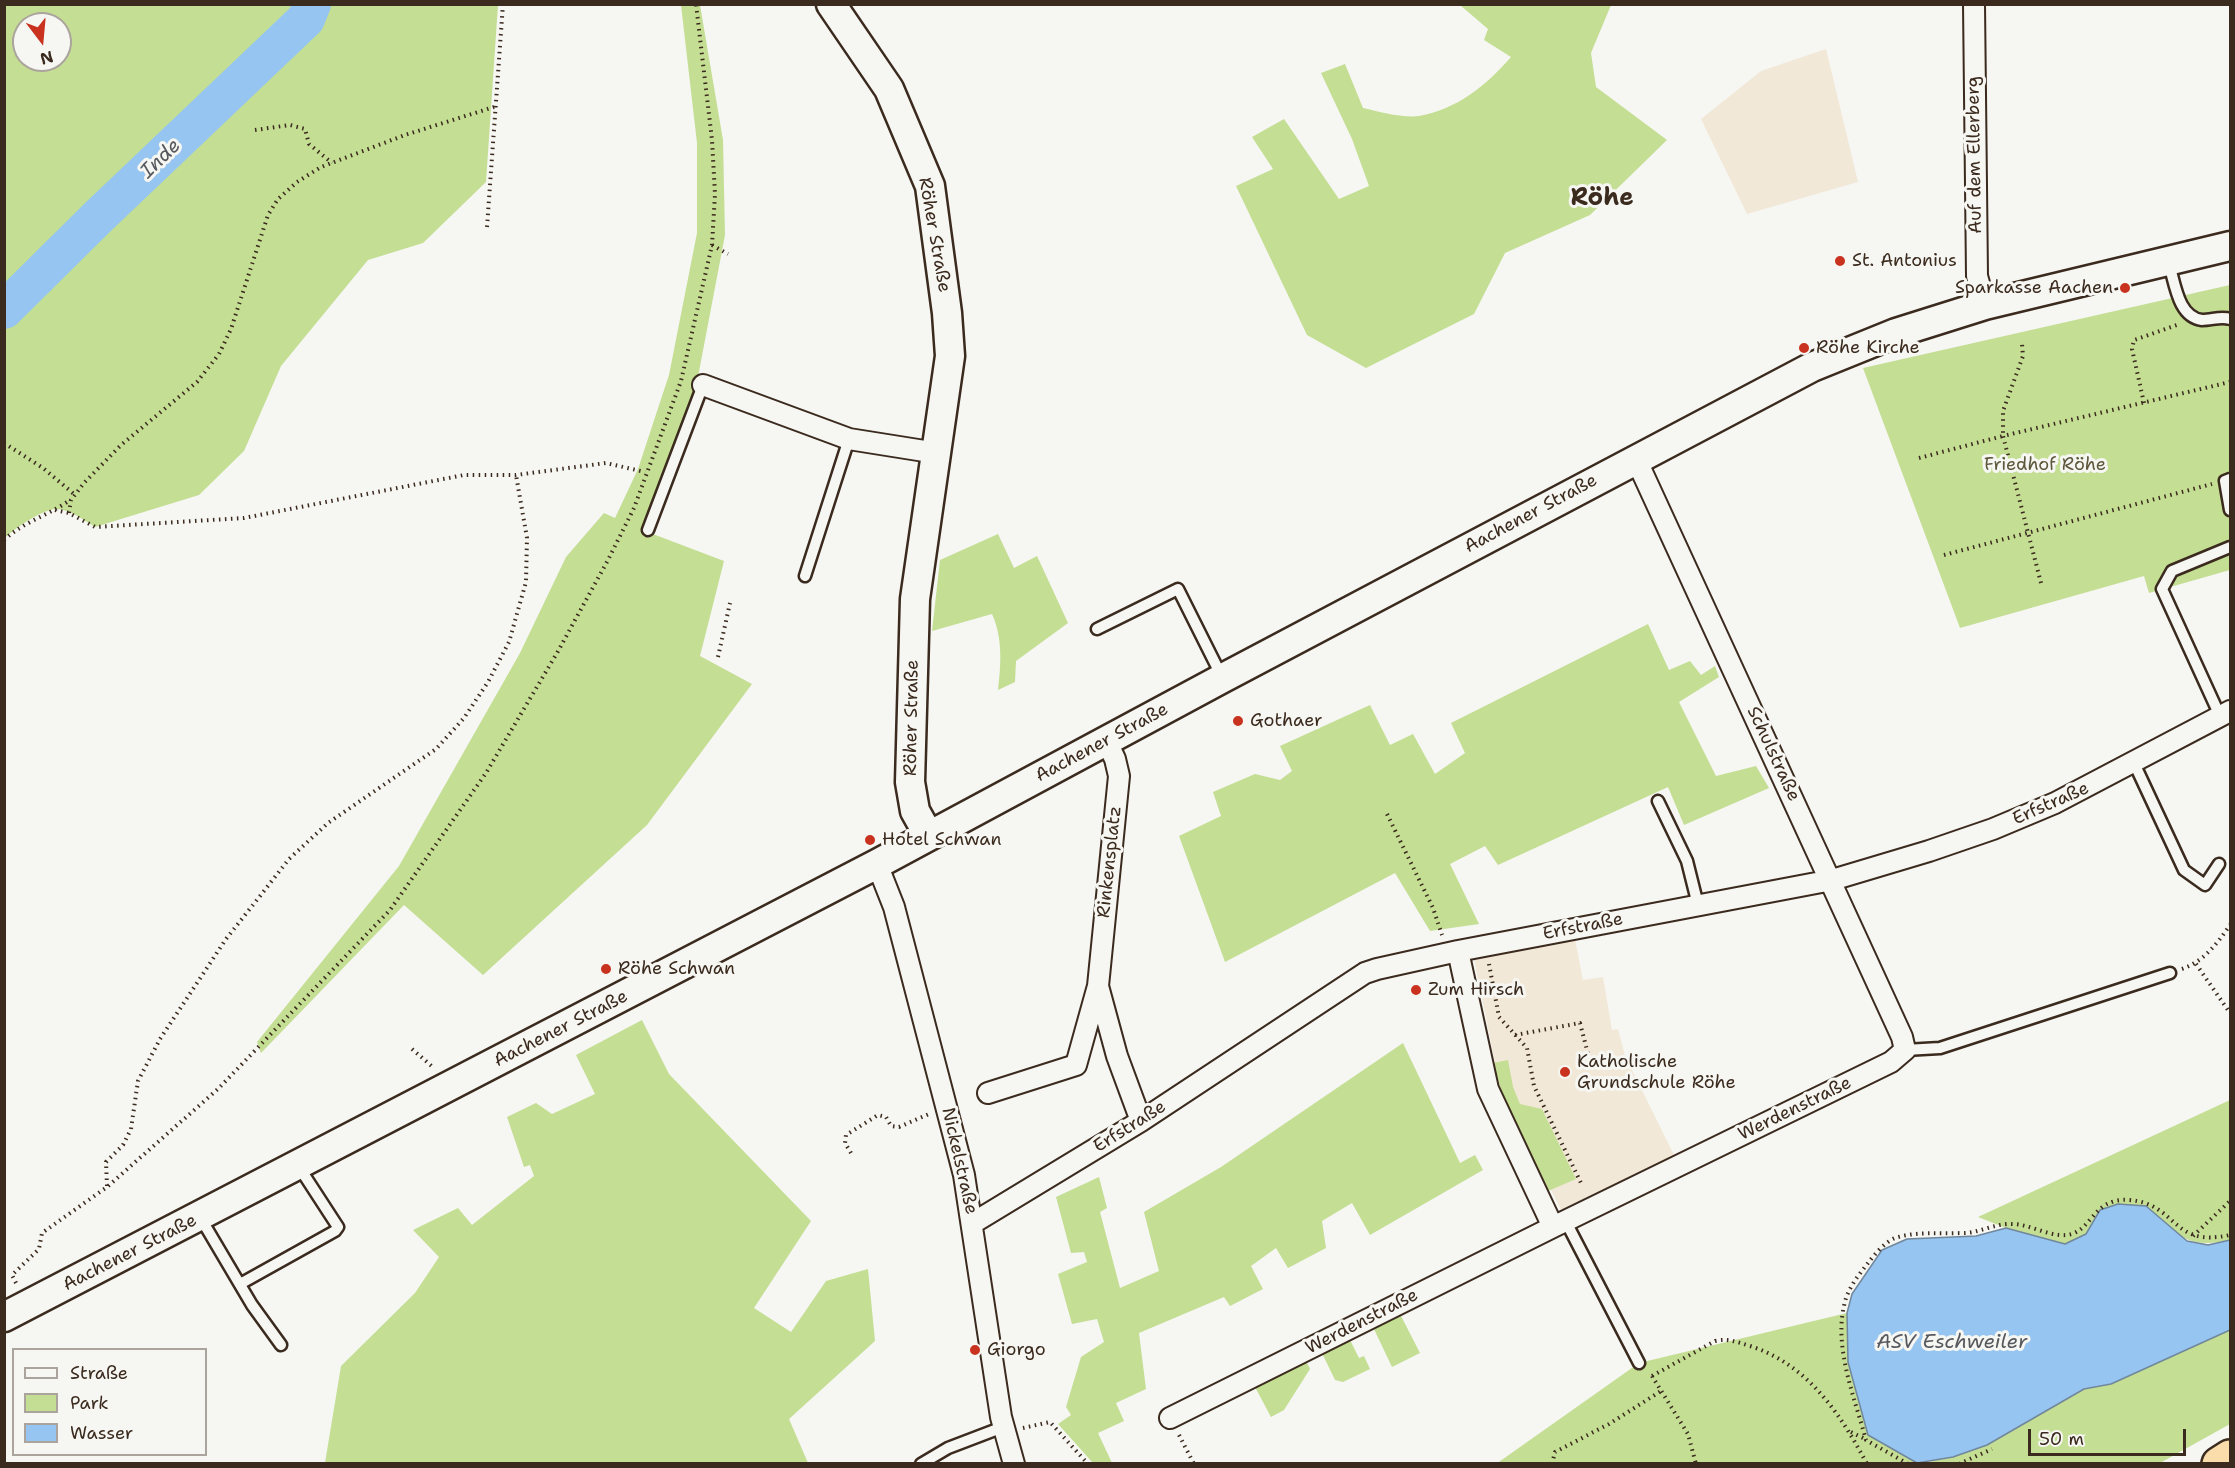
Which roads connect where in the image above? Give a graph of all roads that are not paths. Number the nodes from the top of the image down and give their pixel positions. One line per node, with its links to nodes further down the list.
1 (1974, 4): 5 (street, Auf dem Ellerberg)
2 (834, 5): 9 (main road, Röher Straße)
3 (2230, 246): 4 (main road, Aachener Straße)
4 (2168, 261): 5 (main road, Aachener Straße); 6 (lane)
5 (1985, 304): 10 (main road, Aachener Straße)
6 (2230, 319)
7 (703, 385): 8 (street); 13 (lane)
8 (849, 439): 9 (street); 15 (lane)
9 (937, 453): 22 (main road, Röher Straße)
10 (1636, 459): 17 (main road, Aachener Straße); 25 (street, Schulstraße)
11 (2228, 480): 12 (lane)
12 (2230, 510)
13 (648, 530)
14 (2230, 547): 18 (lane)
15 (805, 576)
16 (1097, 629): 17 (lane)
17 (1223, 678): 19 (main road, Aachener Straße)
18 (2225, 714): 20 (street, Erfstraße)
19 (1106, 740): 22 (main road, Aachener Straße); 29 (street, Rinkensplatz)
20 (2134, 763): 24 (lane); 25 (street, Erfstraße)
21 (1658, 801): 26 (lane)
22 (929, 836): 23 (main road, Aachener Straße)
23 (877, 864): 33 (main road, Aachener Straße); 35 (street, Nickelstraße)
24 (2219, 864)
25 (1832, 880): 26 (street, Erfstraße); 30 (street, Schulstraße)
26 (1698, 905): 27 (street, Erfstraße)
27 (1452, 952): 32 (street, Erfstraße); 36 (street)
28 (2170, 973): 30 (lane)
29 (1098, 986): 31 (street, Rinkensplatz); 32 (street, Rinkensplatz)
30 (1905, 1050): 36 (street, Werdenstraße)
31 (988, 1093)
32 (1141, 1121): 35 (street, Erfstraße)
33 (298, 1166): 34 (main road, Aachener Straße); 37 (lane)
34 (200, 1217): 37 (lane); 38 (main road, Aachener Straße)
35 (973, 1223): 42 (street, Nickelstraße)
36 (1559, 1223): 40 (lane); 41 (street, Werdenstraße)
37 (240, 1284): 39 (lane)
38 (4, 1317)
39 (281, 1345)
40 (1639, 1363)
41 (1170, 1418)
42 (1004, 1430): 44 (lane); 45 (street, Nickelstraße)
43 (2230, 1457): 46 (highway)
44 (921, 1464)
45 (1014, 1464)
46 (2219, 1464)

